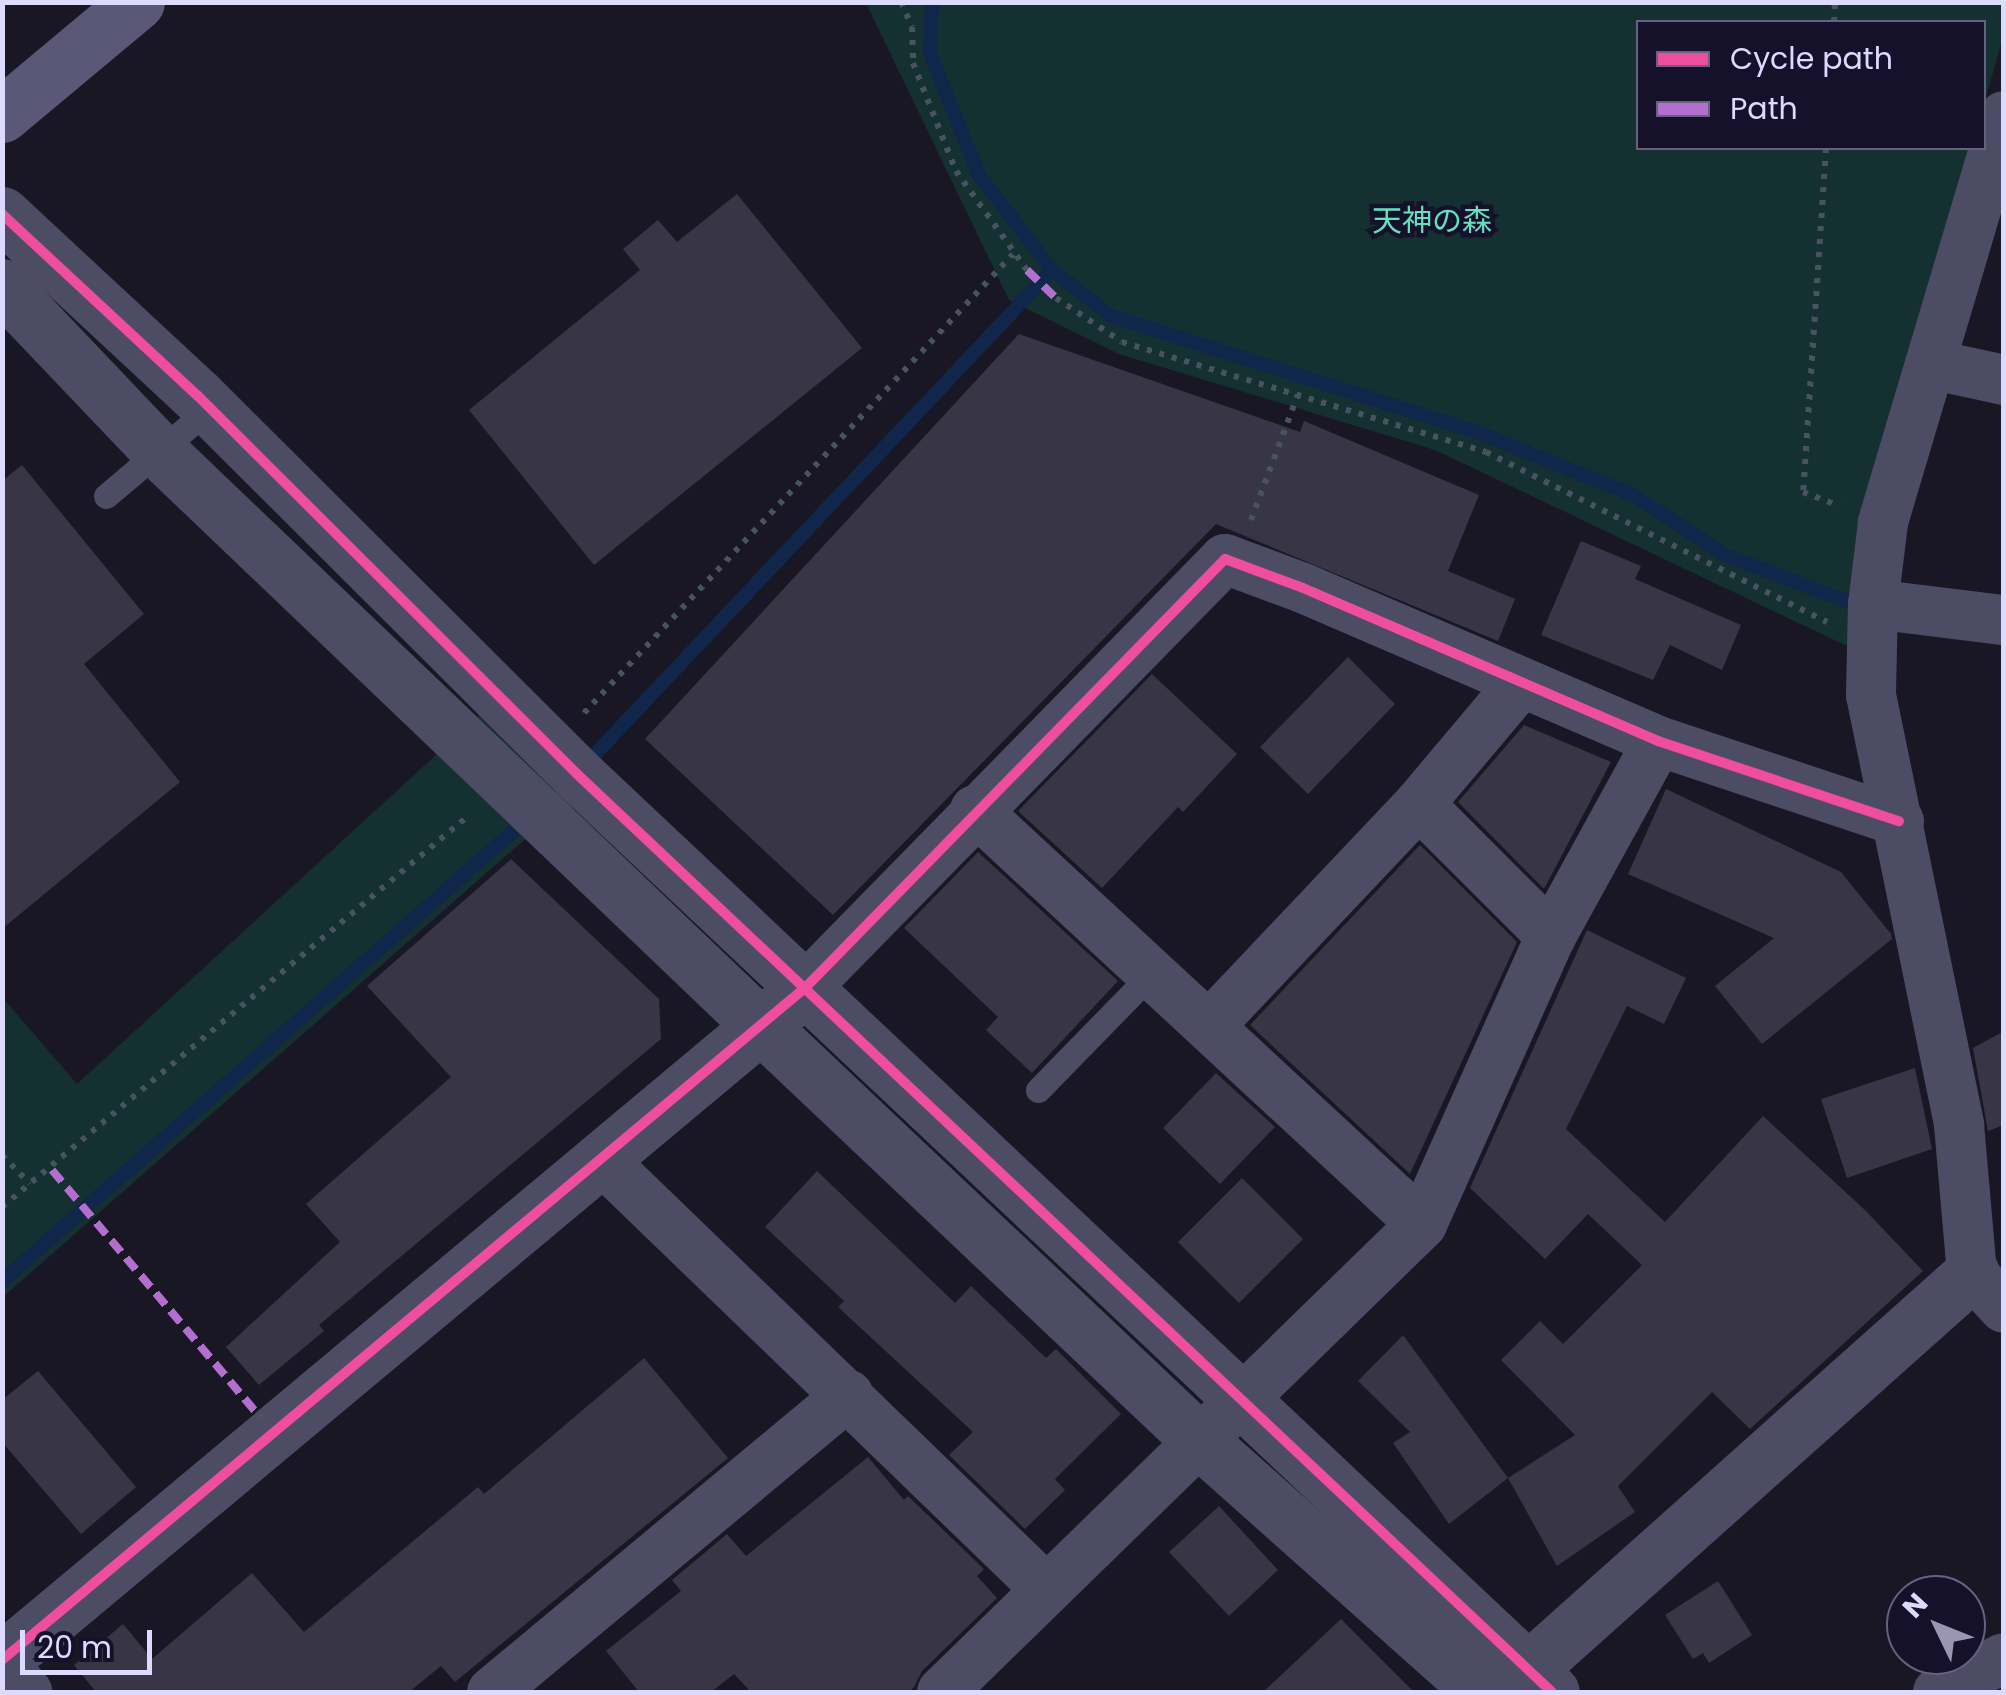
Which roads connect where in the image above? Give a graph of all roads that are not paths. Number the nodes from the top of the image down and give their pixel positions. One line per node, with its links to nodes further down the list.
1 (137, 2): 2 (main road)
2 (2, 115)
3 (2004, 116): 6 (street)
4 (2, 214): 8 (street)
5 (2, 286): 9 (street)
6 (1930, 364): 7 (street); 12 (street)
7 (2004, 380)
8 (210, 408): 9 (lane); 20 (street)
9 (159, 450): 10 (lane); 22 (street)
10 (106, 496)
11 (2004, 620): 12 (street)
12 (1873, 624): 17 (street)
13 (1521, 682): 14 (street); 15 (street); 16 (street)
14 (1658, 740): 17 (street); 18 (street)
15 (1419, 804): 18 (street); 21 (street)
16 (974, 810): 19 (street); 20 (street)
17 (1899, 820): 26 (street)
18 (1551, 936): 25 (street)
19 (1153, 972): 21 (street); 23 (lane)
20 (806, 987): 22 (street); 28 (street)
21 (1211, 1024): 25 (street)
22 (761, 1026): 24 (street); 29 (street)
23 (1038, 1090)
24 (603, 1161): 27 (street); 32 (street)
25 (1422, 1224): 28 (street)
26 (1993, 1275): 33 (street)
27 (849, 1396): 30 (street); 35 (street)
28 (1240, 1400): 29 (street); 33 (street)
29 (1200, 1441): 30 (street); 33 (street)
30 (1046, 1589): 36 (street)
31 (2004, 1658): 37 (street)
32 (2, 1662): 34 (street)
33 (1516, 1686)
34 (27, 1692)
35 (492, 1692)
36 (942, 1692)
37 (1938, 1692)

